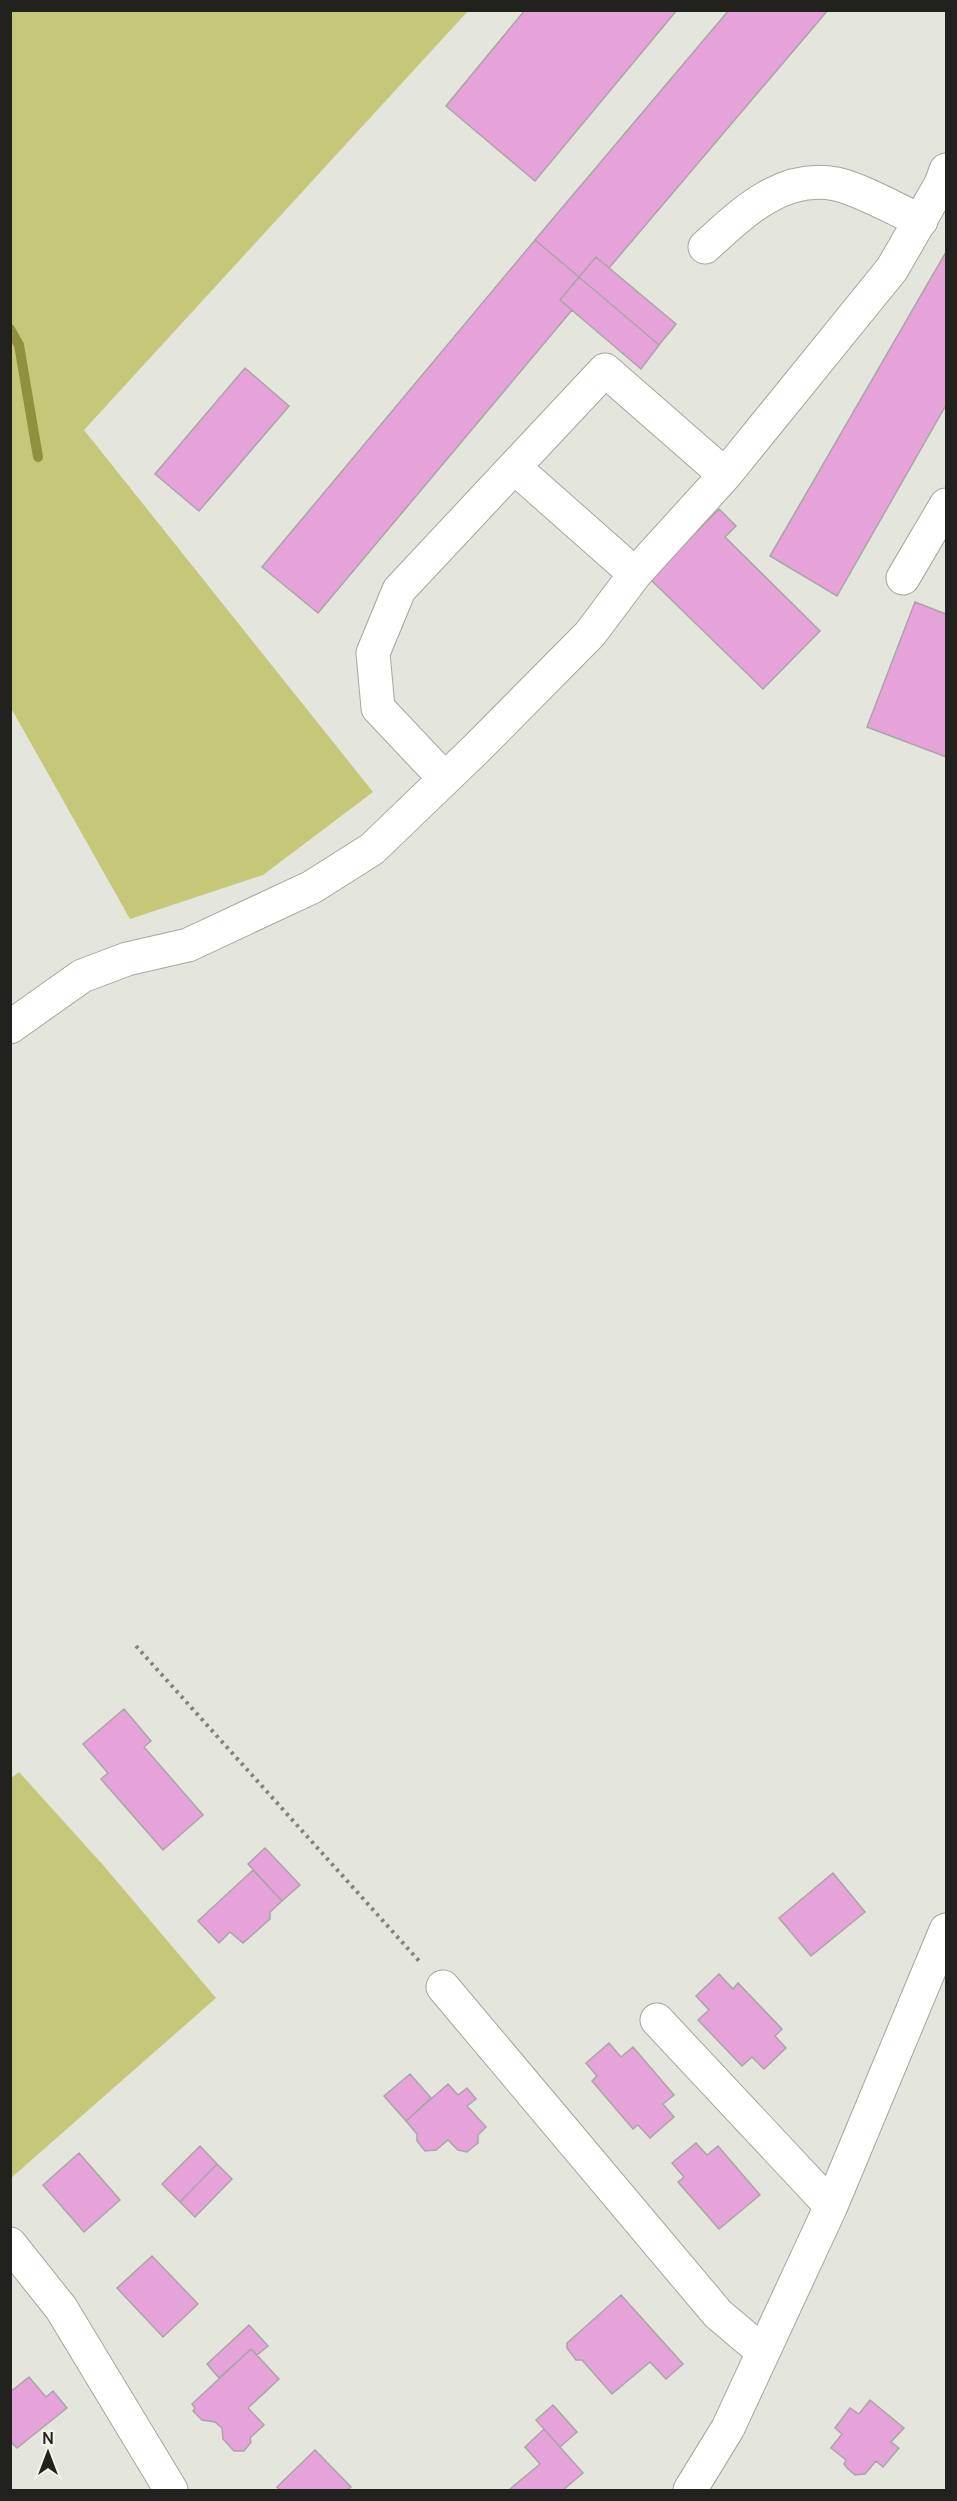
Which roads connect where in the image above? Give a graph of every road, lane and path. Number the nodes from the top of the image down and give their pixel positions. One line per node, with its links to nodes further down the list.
1 (946, 170): 2 (street)
2 (921, 221): 3 (street); 5 (street)
3 (705, 247)
4 (514, 467): 5 (street); 7 (street); 9 (street)
5 (725, 476): 7 (street)
6 (946, 505): 8 (street)
7 (635, 574): 9 (street)
8 (903, 578)
9 (444, 778): 10 (street)
10 (10, 1027)
11 (136, 1646): 13 (path)
12 (946, 1930): 15 (street)
13 (442, 1987): 17 (street)
14 (657, 2020): 15 (street)
15 (831, 2206): 17 (street)
16 (10, 2244): 18 (street)
17 (764, 2352): 19 (street)
18 (171, 2490)
19 (690, 2490)

